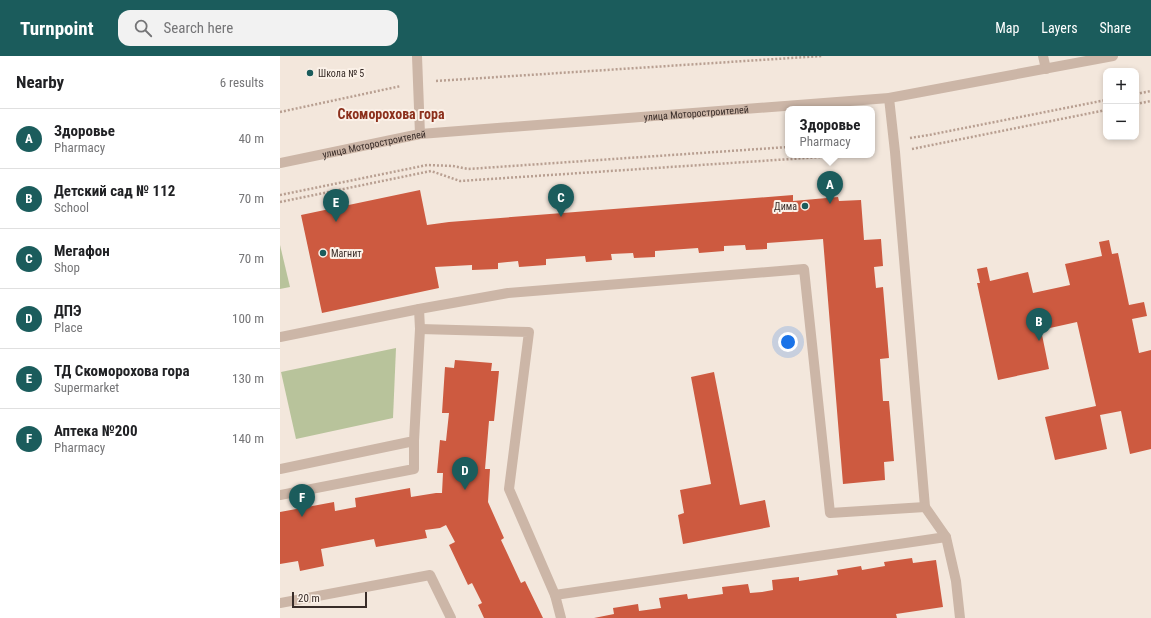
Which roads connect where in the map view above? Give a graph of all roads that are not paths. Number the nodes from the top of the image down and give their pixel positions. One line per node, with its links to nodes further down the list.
1 (417, 56): 6 (street)
2 (1043, 56): 4 (street)
3 (1113, 56): 4 (street, улица Моторостроителей)
4 (1046, 69): 5 (street, улица Моторостроителей)
5 (889, 98): 6 (street, улица Моторостроителей); 14 (street)
6 (420, 134): 7 (street, улица Моторостроителей)
7 (280, 163)
8 (418, 309): 9 (street); 10 (street); 14 (street)
9 (420, 329): 11 (street); 16 (street)
10 (280, 337)
11 (414, 441): 12 (street); 13 (street)
12 (280, 469)
13 (280, 495)
14 (925, 507): 15 (street)
15 (946, 537): 16 (street); 20 (street)
16 (556, 595): 19 (street)
17 (280, 603): 18 (street)
18 (451, 618)
19 (561, 618)
20 (960, 618)

